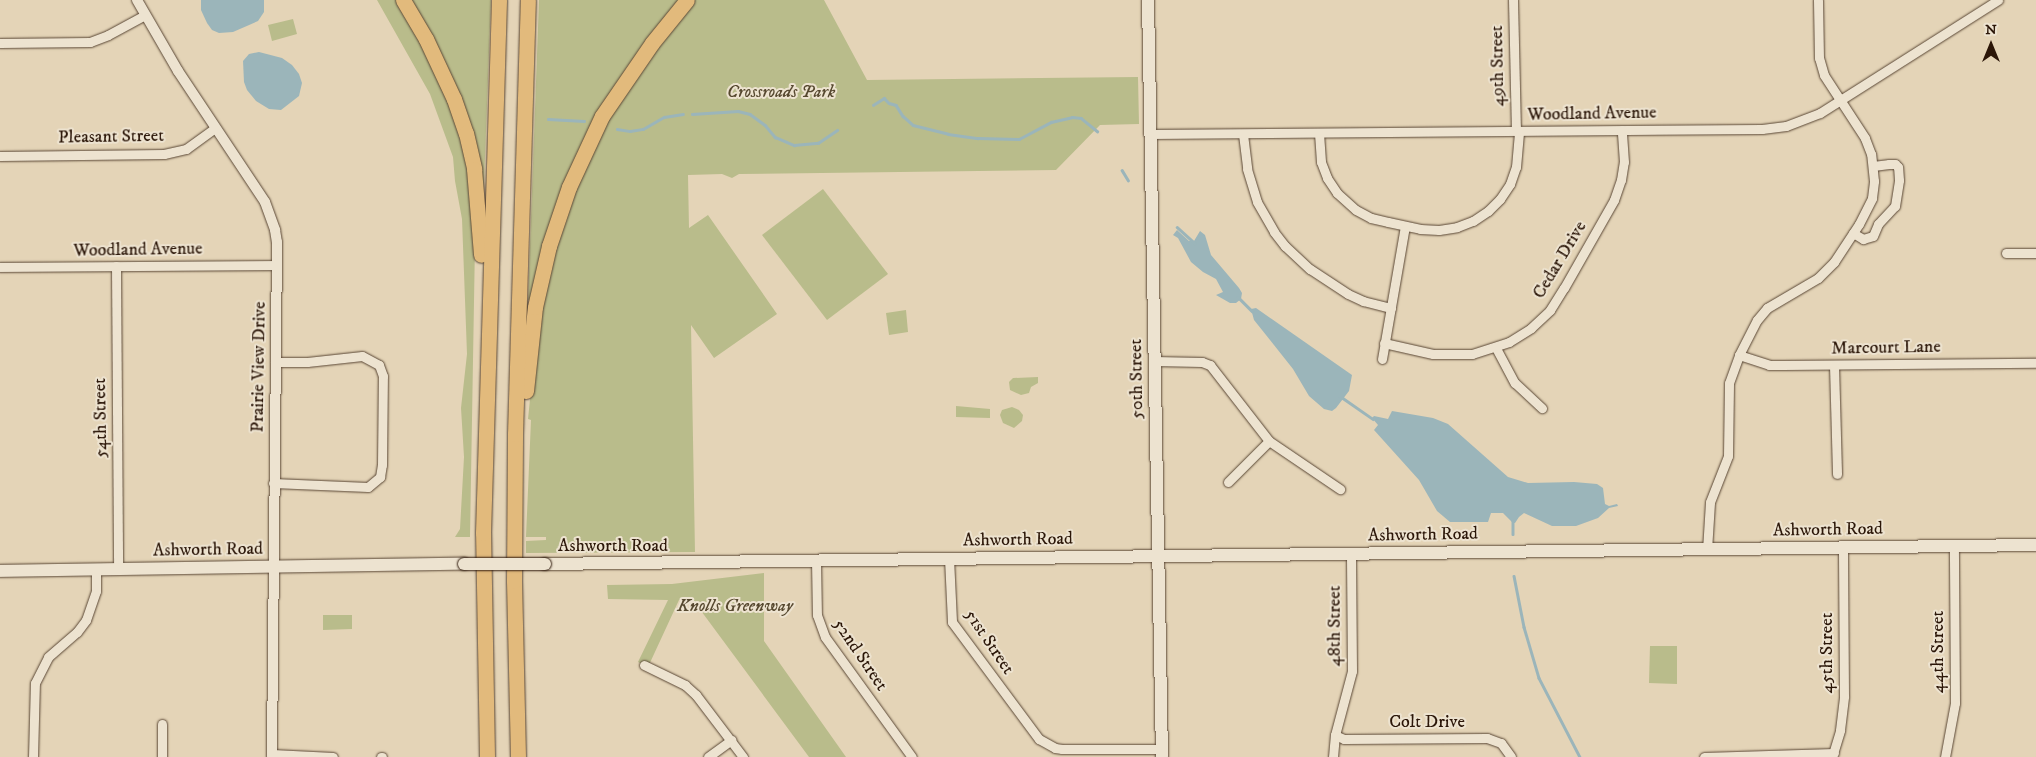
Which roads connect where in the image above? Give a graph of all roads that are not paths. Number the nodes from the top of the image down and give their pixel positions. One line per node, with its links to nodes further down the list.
1 (137, 0): 10 (street, Prairie View Drive)
2 (403, 0): 31 (highway)
3 (499, 0): 31 (highway)
4 (528, 0): 44 (highway)
5 (688, 0): 44 (highway)
6 (1148, 0): 17 (main road, 50th Street)
7 (1513, 0): 15 (street, 49th Street)
8 (1818, 0): 12 (street)
9 (1998, 0): 12 (street, Woodland Avenue)
10 (145, 15): 11 (street); 13 (street, Prairie View Drive)
11 (0, 43)
12 (1839, 101): 14 (street, Woodland Avenue); 20 (street)
13 (216, 128): 19 (street, Pleasant Street); 25 (street, Prairie View Drive)
14 (1622, 130): 15 (street, Woodland Avenue); 30 (street, Cedar Drive)
15 (1517, 131): 16 (street, Woodland Avenue); 21 (street, 49th Street)
16 (1319, 133): 18 (street, Woodland Avenue); 21 (street, 49th Street)
17 (1150, 134): 18 (street, Woodland Avenue); 34 (main road, 50th Street)
18 (1243, 134): 28 (street)
19 (0, 156)
20 (1873, 166): 22 (street); 22 (street)
21 (1405, 226): 28 (street)
22 (1853, 233): 32 (street)
23 (2006, 253): 24 (street)
24 (2036, 253)
25 (276, 265): 26 (street, Woodland Avenue); 35 (street, Prairie View Drive)
26 (116, 266): 27 (street, Woodland Avenue); 54 (street, 54th Street)
27 (0, 267)
28 (1391, 308): 29 (street)
29 (1384, 343): 30 (street, Cedar Drive); 33 (street)
30 (1496, 348): 38 (street)
31 (487, 352): 67 (highway)
32 (1738, 355): 37 (street, Marcourt Lane); 48 (street)
33 (1382, 358)
34 (1154, 361): 39 (street); 50 (main road, 50th Street)
35 (275, 362): 42 (street, Prairie View Drive); 42 (street)
36 (2036, 363): 37 (street, Marcourt Lane)
37 (1834, 365): 40 (street)
38 (1542, 408)
39 (1269, 441): 41 (street); 43 (street)
40 (1838, 474)
41 (1228, 482)
42 (273, 483): 53 (street, Prairie View Drive)
43 (1340, 489)
44 (514, 534): 68 (highway)
45 (2036, 545): 46 (main road, Ashworth Road)
46 (1954, 546): 47 (main road, Ashworth Road); 75 (street, 44th Street)
47 (1843, 548): 48 (main road, Ashworth Road); 62 (street, 45th Street)
48 (1707, 550): 49 (main road, Ashworth Road)
49 (1351, 554): 50 (main road, Ashworth Road); 59 (street, 48th Street)
50 (1159, 556): 51 (main road, Ashworth Road); 61 (main road, 50th Street)
51 (949, 558): 52 (main road, Ashworth Road); 61 (street, 51st Street)
52 (816, 560): 53 (main road, Ashworth Road, bridge); 71 (street, 52nd Street)
53 (273, 566): 54 (main road, Ashworth Road); 63 (street, Prairie View Drive)
54 (118, 569): 55 (main road, Ashworth Road)
55 (96, 570): 56 (main road, Ashworth Road); 64 (street)
56 (0, 571)
57 (644, 665): 60 (street)
58 (162, 724): 65 (street)
59 (1335, 735): 72 (street, 48th Street); 73 (street, Colt Drive)
60 (730, 740): 69 (street); 70 (street)
61 (1162, 753)
62 (1833, 755): 74 (street)
63 (272, 756): 66 (street)
64 (33, 757)
65 (162, 757)
66 (333, 757)
67 (487, 757)
68 (518, 757)
69 (708, 757)
70 (743, 757)
71 (912, 757)
72 (1333, 757)
73 (1511, 757)
74 (1704, 757)
75 (1945, 757)

